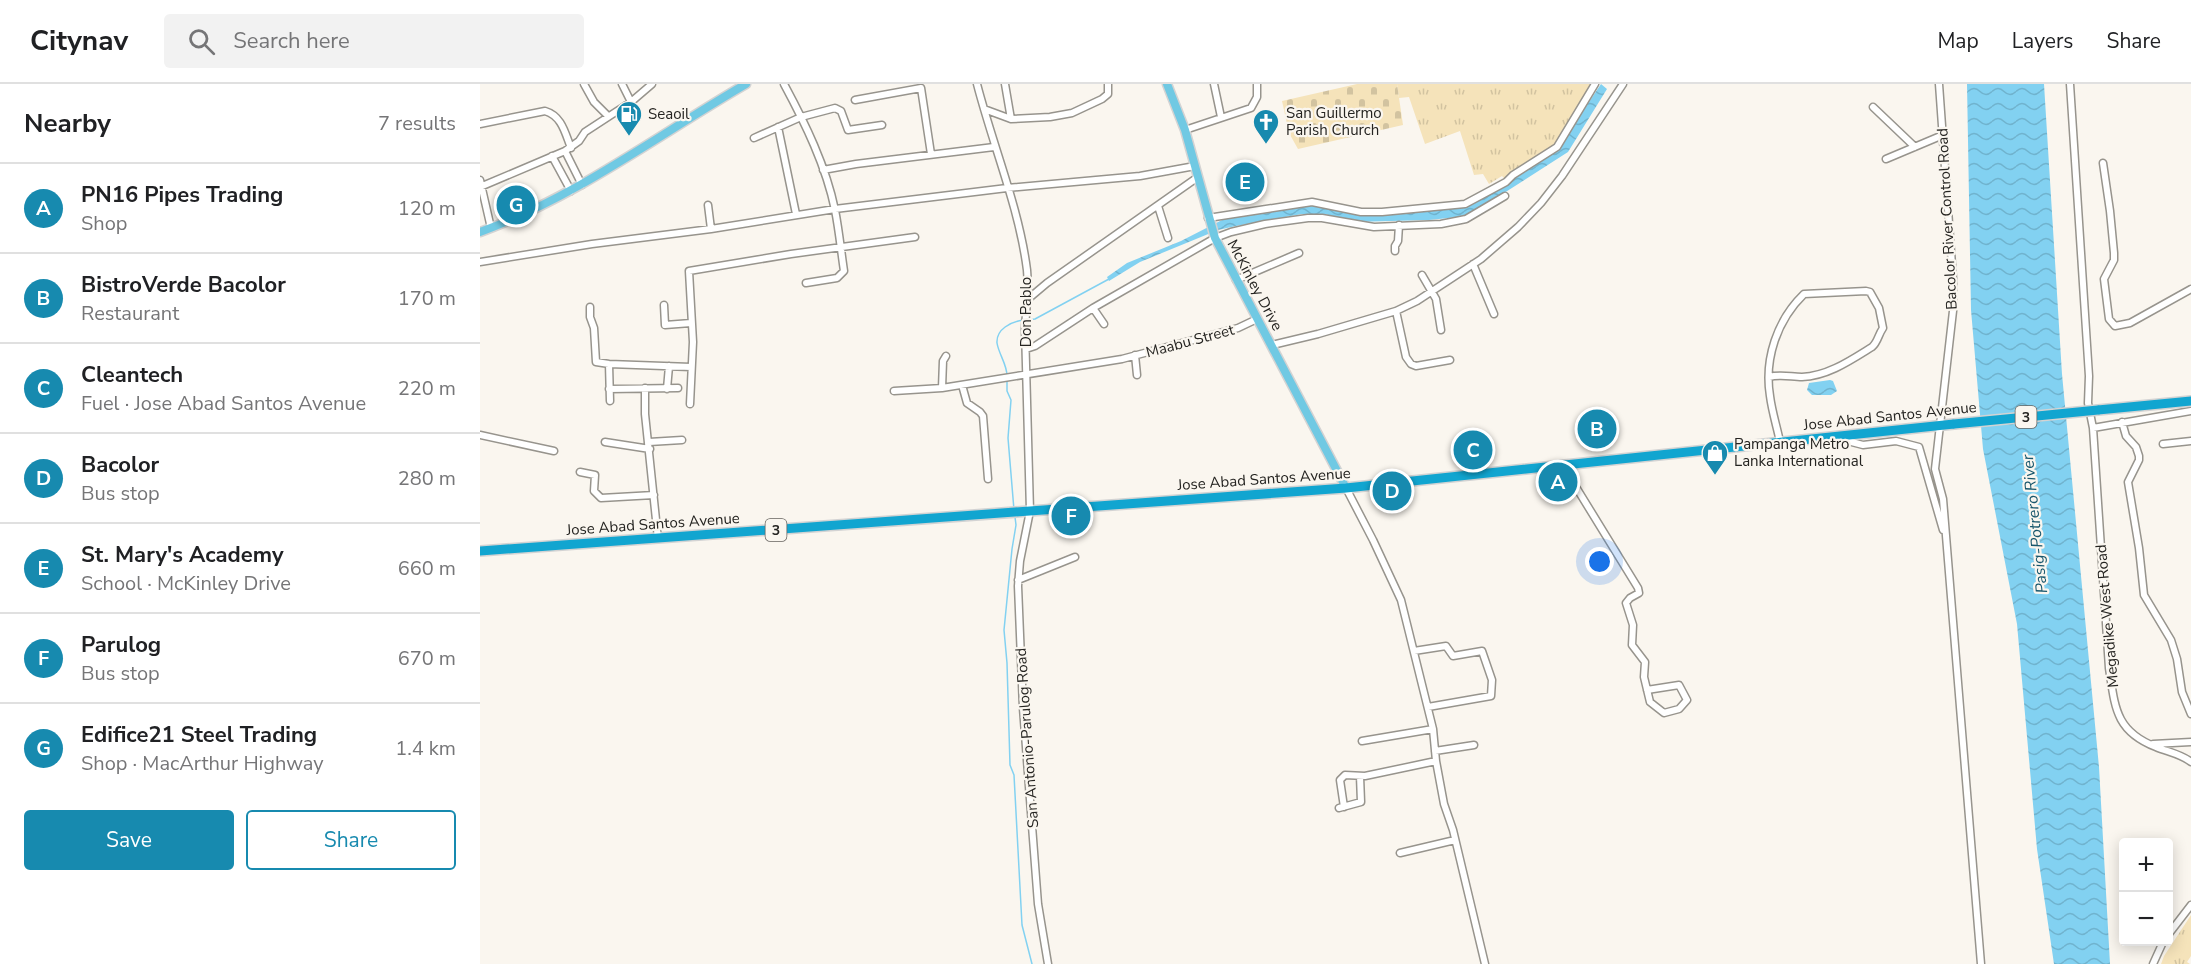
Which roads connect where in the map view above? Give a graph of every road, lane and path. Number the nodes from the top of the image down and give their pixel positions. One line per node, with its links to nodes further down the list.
1 (584, 84): 22 (street)
2 (622, 84): 19 (street)
3 (652, 84): 19 (street)
4 (746, 84): 17 (main road)
5 (784, 84): 23 (street)
6 (977, 84): 21 (street, Don Pablo)
7 (1005, 84): 25 (street)
8 (1108, 84): 25 (street)
9 (1167, 84): 29 (main road, McKinley Drive)
10 (1214, 84): 24 (street)
11 (1257, 84): 24 (street)
12 (1595, 84): 51 (street)
13 (1623, 84): 63 (street)
14 (1939, 84): 30 (street, Bacolor River Control Road)
15 (2070, 84): 103 (street, Megadike West Road)
16 (922, 86): 18 (street); 35 (street)
17 (735, 87): 43 (main road)
18 (855, 100)
19 (631, 102): 22 (street)
20 (1874, 107): 33 (street)
21 (984, 109): 25 (street); 32 (street, Don Pablo)
22 (608, 116): 34 (street)
23 (801, 117): 27 (street); 28 (street); 40 (street)
24 (1221, 117): 29 (street)
25 (1011, 119)
26 (480, 124): 34 (street)
27 (882, 125)
28 (778, 127): 31 (street); 50 (street)
29 (1185, 130): 39 (main road, McKinley Drive)
30 (1943, 135): 33 (street); 102 (street, Bacolor River Control Road)
31 (754, 138)
32 (994, 147): 35 (street); 44 (street, Don Pablo)
33 (1916, 147): 37 (street)
34 (568, 149): 36 (street); 43 (street)
35 (931, 154): 40 (street)
36 (552, 156): 42 (street); 45 (street)
37 (1886, 159)
38 (2103, 163): 67 (street)
39 (1195, 166): 41 (main road, McKinley Drive); 44 (street)
40 (823, 170): 49 (street)
41 (1198, 177): 48 (street); 51 (main road, McKinley Drive)
42 (480, 185): 53 (street)
43 (582, 185): 45 (main road)
44 (1006, 188): 49 (street); 69 (street, Don Pablo)
45 (571, 190): 53 (main road)
46 (1505, 196): 52 (street)
47 (708, 206): 54 (street)
48 (1158, 206): 58 (street); 69 (street)
49 (835, 208): 50 (street); 59 (street)
50 (796, 214): 54 (street)
51 (1209, 222): 57 (main road, McKinley Drive)
52 (1399, 225): 57 (street); 60 (street)
53 (491, 228): 55 (main road)
54 (711, 230): 62 (street)
55 (480, 232)
56 (915, 237): 59 (street)
57 (1214, 237): 65 (main road, McKinley Drive); 72 (street)
58 (1168, 238)
59 (840, 247): 66 (street); 76 (street)
60 (1395, 251)
61 (1299, 253): 65 (street)
62 (480, 262)
63 (1473, 264): 68 (street); 74 (street)
64 (1422, 275): 68 (street)
65 (1236, 280): 75 (main road, McKinley Drive)
66 (806, 283)
67 (2191, 288)
68 (1432, 291): 73 (street); 78 (street)
69 (1029, 299): 80 (street, Don Pablo)
70 (664, 305): 76 (street)
71 (590, 307): 84 (street)
72 (1093, 308): 77 (street); 80 (street)
73 (1396, 311): 79 (street); 83 (street)
74 (1494, 314)
75 (1257, 319): 79 (main road, McKinley Drive); 82 (street, Maabu Street)
76 (691, 322): 86 (street)
77 (1104, 324)
78 (1441, 330)
79 (1272, 345): 116 (main road, McKinley Drive)
80 (1026, 349): 87 (street, Don Pablo)
81 (946, 356): 93 (street)
82 (1136, 356): 87 (street, Maabu Street); 88 (street)
83 (1450, 360)
84 (609, 364): 85 (street); 94 (street)
85 (669, 366): 86 (street); 95 (street)
86 (691, 367): 99 (street)
87 (1027, 374): 90 (street, Maabu Street); 118 (street, Don Pablo)
88 (1137, 375)
89 (1769, 377): 89 (street); 109 (street)
90 (962, 385): 93 (street, Maabu Street); 115 (street)
91 (645, 388): 94 (street); 95 (street); 111 (street)
92 (678, 388): 95 (street)
93 (942, 388): 96 (street, Maabu Street)
94 (609, 389): 97 (street)
95 (667, 389)
96 (894, 391)
97 (610, 401)
98 (2191, 401): 102 (highway, Jose Abad Santos Avenue / 3, bridge)
99 (690, 404)
100 (2191, 411): 101 (street)
101 (2122, 422): 103 (street); 127 (street)
102 (1940, 425): 105 (highway, Jose Abad Santos Avenue / 3); 120 (street, Bacolor River Control Road)
103 (2093, 428): 131 (street, Megadike West Road)
104 (480, 435): 112 (street)
105 (1831, 436): 109 (highway, Jose Abad Santos Avenue / 3); 120 (street)
106 (682, 440): 111 (street)
107 (2191, 441): 110 (street)
108 (605, 442): 111 (street)
109 (1780, 442): 113 (highway, Jose Abad Santos Avenue / 3)
110 (2163, 444)
111 (650, 446): 117 (street)
112 (554, 451)
113 (1563, 466): 116 (highway, Jose Abad Santos Avenue / 3); 125 (street)
114 (580, 472): 117 (street)
115 (988, 479)
116 (1346, 488): 118 (highway, Jose Abad Santos Avenue / 3); 124 (street)
117 (654, 495): 119 (street)
118 (1022, 512): 119 (highway, Jose Abad Santos Avenue / 3); 123 (street, San Antonio-Parulog Road)
119 (658, 539): 121 (highway, Jose Abad Santos Avenue / 3)
120 (1946, 542): 144 (street)
121 (480, 551)
122 (1075, 557): 123 (street)
123 (1018, 580): 142 (street, San Antonio-Parulog Road)
124 (1414, 651): 126 (street); 126 (street)
125 (1647, 690): 125 (street)
126 (1428, 707): 128 (street)
127 (2191, 714)
128 (1433, 729): 129 (street); 133 (street)
129 (1362, 741)
130 (2191, 742): 131 (street)
131 (2149, 744): 135 (street, Megadike West Road)
132 (1474, 745): 133 (street)
133 (1435, 751): 134 (street)
134 (1436, 761): 136 (street); 137 (street)
135 (2191, 762)
136 (1360, 776): 136 (street)
137 (1455, 840): 138 (street); 143 (street)
138 (1400, 853)
139 (2191, 905): 140 (street)
140 (2173, 930)
141 (2161, 946): 145 (street)
142 (1048, 964)
143 (1485, 964)
144 (1981, 964)
145 (2153, 964)

